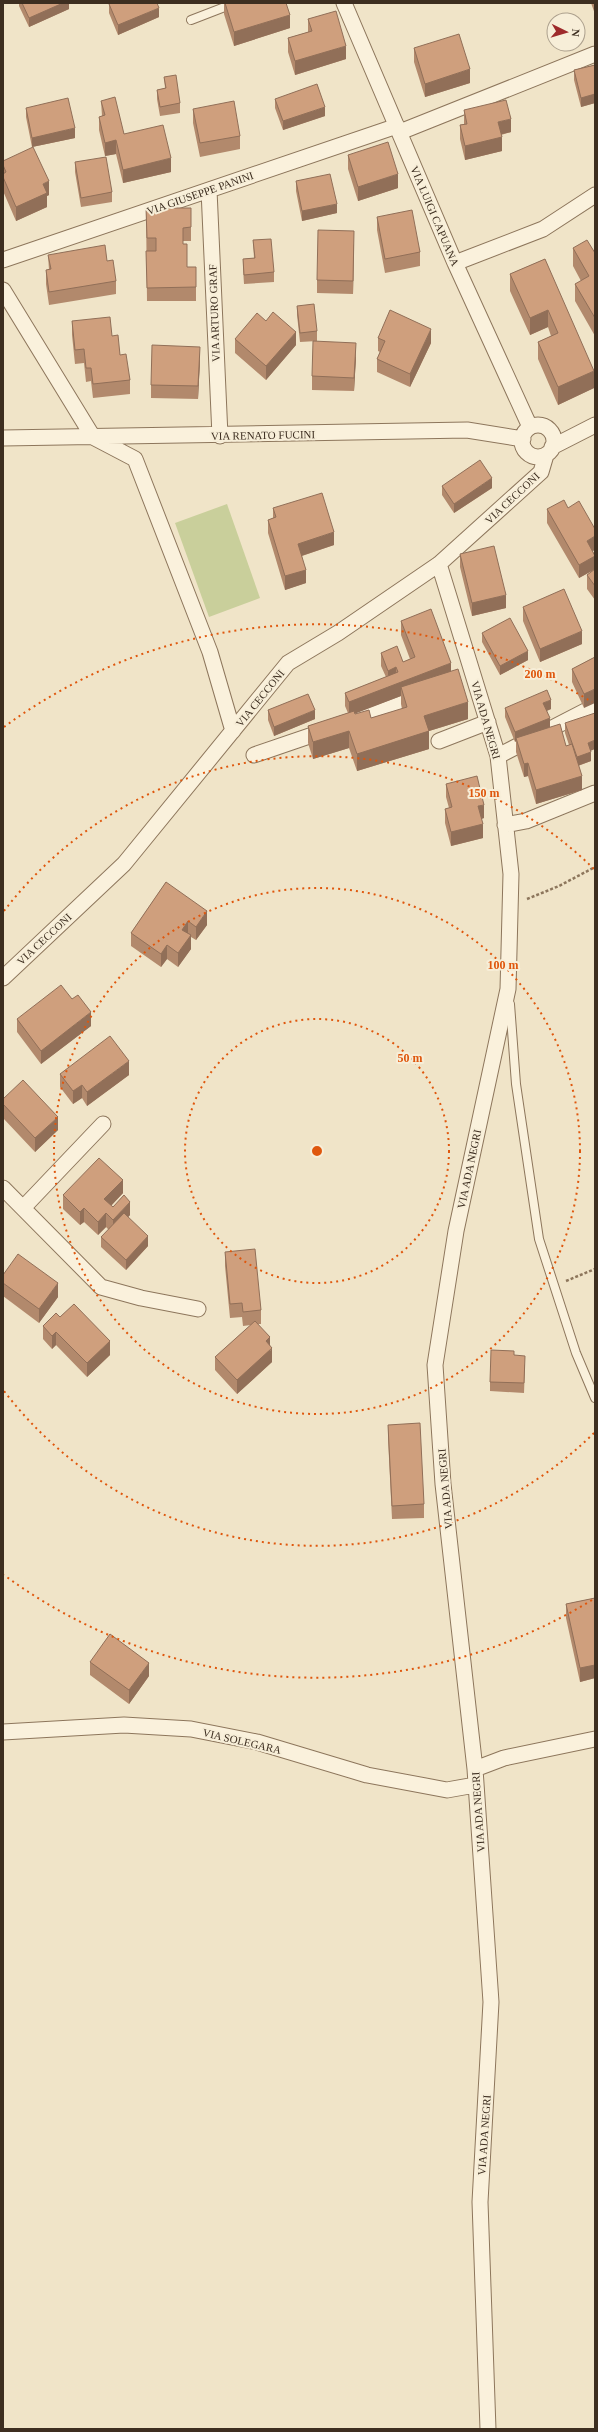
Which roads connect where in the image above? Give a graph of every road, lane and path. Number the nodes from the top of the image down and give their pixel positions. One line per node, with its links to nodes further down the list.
1 (235, 3): 3 (lane)
2 (344, 3): 5 (street, VIA LUIGI CAPUANA)
3 (191, 20)
4 (595, 54): 5 (street, VIA GIUSEPPE PANINI)
5 (399, 129): 6 (street, VIA GIUSEPPE PANINI); 9 (street, VIA LUIGI CAPUANA)
6 (209, 190): 8 (street, VIA GIUSEPPE PANINI); 13 (street, VIA ARTURO GRAF)
7 (595, 195): 9 (street)
8 (3, 260)
9 (455, 264): 12 (street, VIA LUIGI CAPUANA)
10 (3, 290): 14 (street)
11 (595, 426): 16 (street)
12 (526, 433): 13 (street, VIA RENATO FUCINI); 16 (street); 16 (street)
13 (220, 436): 14 (street, VIA RENATO FUCINI)
14 (93, 437): 15 (street, VIA RENATO FUCINI); 21 (street)
15 (3, 438)
16 (549, 451): 17 (street, VIA CECCONI)
17 (439, 564): 20 (street, VIA ADA NEGRI); 21 (street, VIA CECCONI)
18 (431, 689): 23 (street)
19 (595, 706): 24 (street)
20 (488, 722): 22 (street); 24 (street, VIA ADA NEGRI)
21 (233, 731): 29 (street, VIA CECCONI)
22 (439, 741)
23 (254, 755)
24 (498, 756): 26 (street, VIA ADA NEGRI)
25 (595, 793): 26 (street)
26 (505, 825): 28 (street, VIA ADA NEGRI)
27 (595, 867): 28 (path)
28 (510, 906): 30 (street, VIA ADA NEGRI)
29 (3, 978)
30 (508, 989): 35 (lane); 40 (street, VIA ADA NEGRI)
31 (103, 1124): 33 (street)
32 (3, 1188): 33 (street)
33 (23, 1208): 36 (street)
34 (595, 1269): 35 (path)
35 (554, 1286): 37 (lane)
36 (198, 1309)
37 (595, 1398)
38 (3, 1732): 41 (street, VIA SOLEGARA)
39 (593, 1741): 40 (street)
40 (475, 1769): 41 (street, VIA ADA NEGRI)
41 (475, 1786): 42 (street, VIA ADA NEGRI)
42 (488, 2429)

